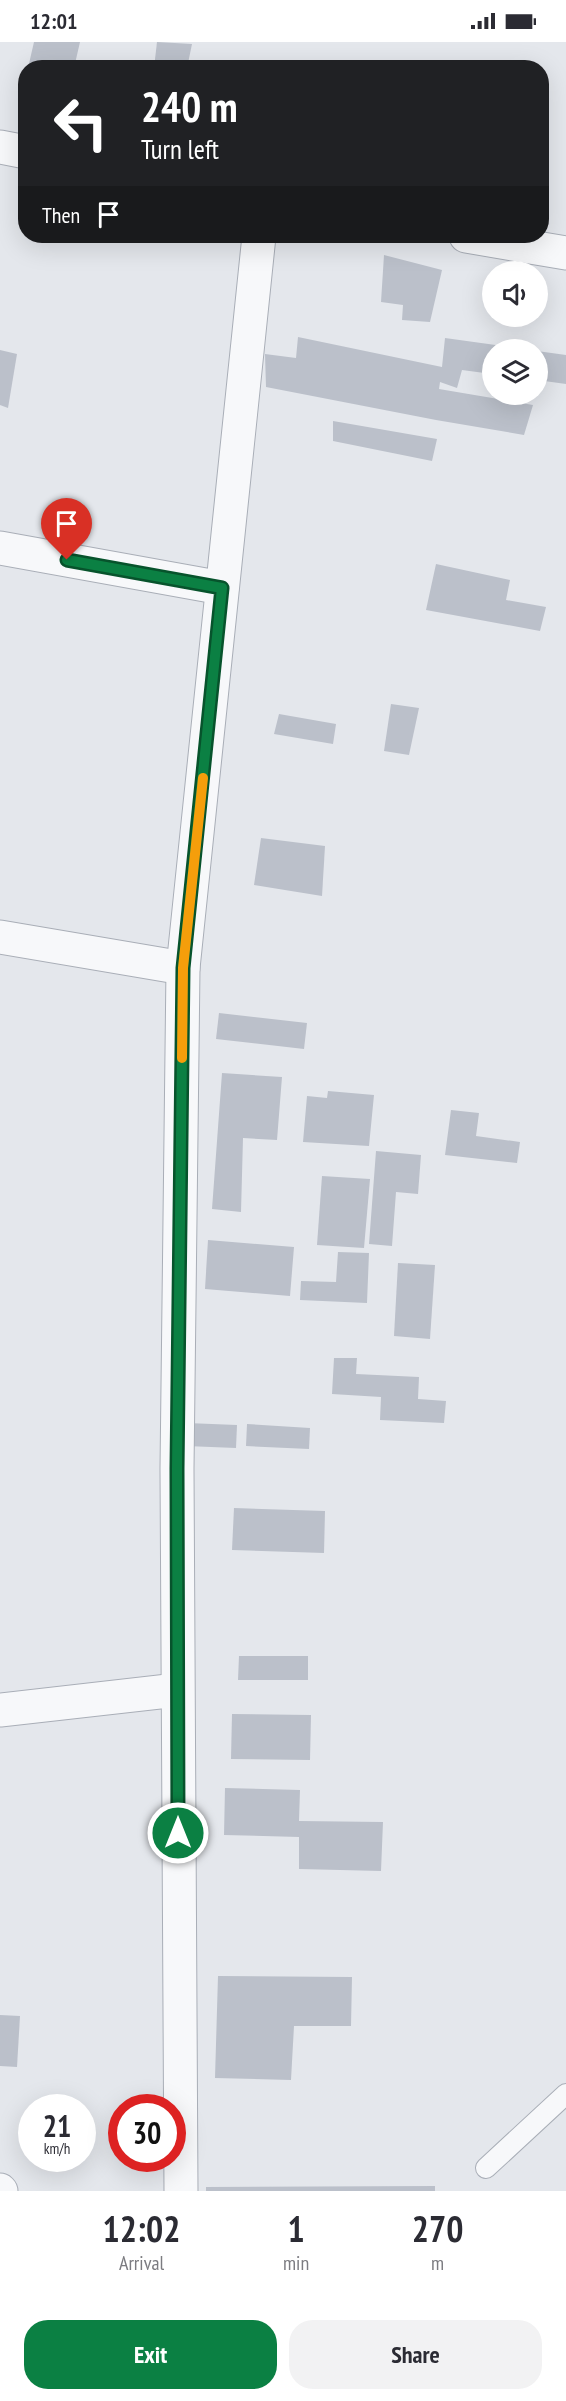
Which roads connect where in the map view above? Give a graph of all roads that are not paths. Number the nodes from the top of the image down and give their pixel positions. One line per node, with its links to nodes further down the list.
1 (0, 147): 2 (street)
2 (18, 150)
3 (258, 243): 7 (street)
4 (507, 243): 5 (street)
5 (566, 253)
6 (0, 548): 7 (street)
7 (222, 588): 9 (street)
8 (0, 937): 9 (street)
9 (183, 968): 10 (street)
10 (177, 1690): 11 (street); 14 (street)
11 (0, 1710)
12 (566, 2094): 13 (lane)
13 (486, 2168)
14 (181, 2191)

